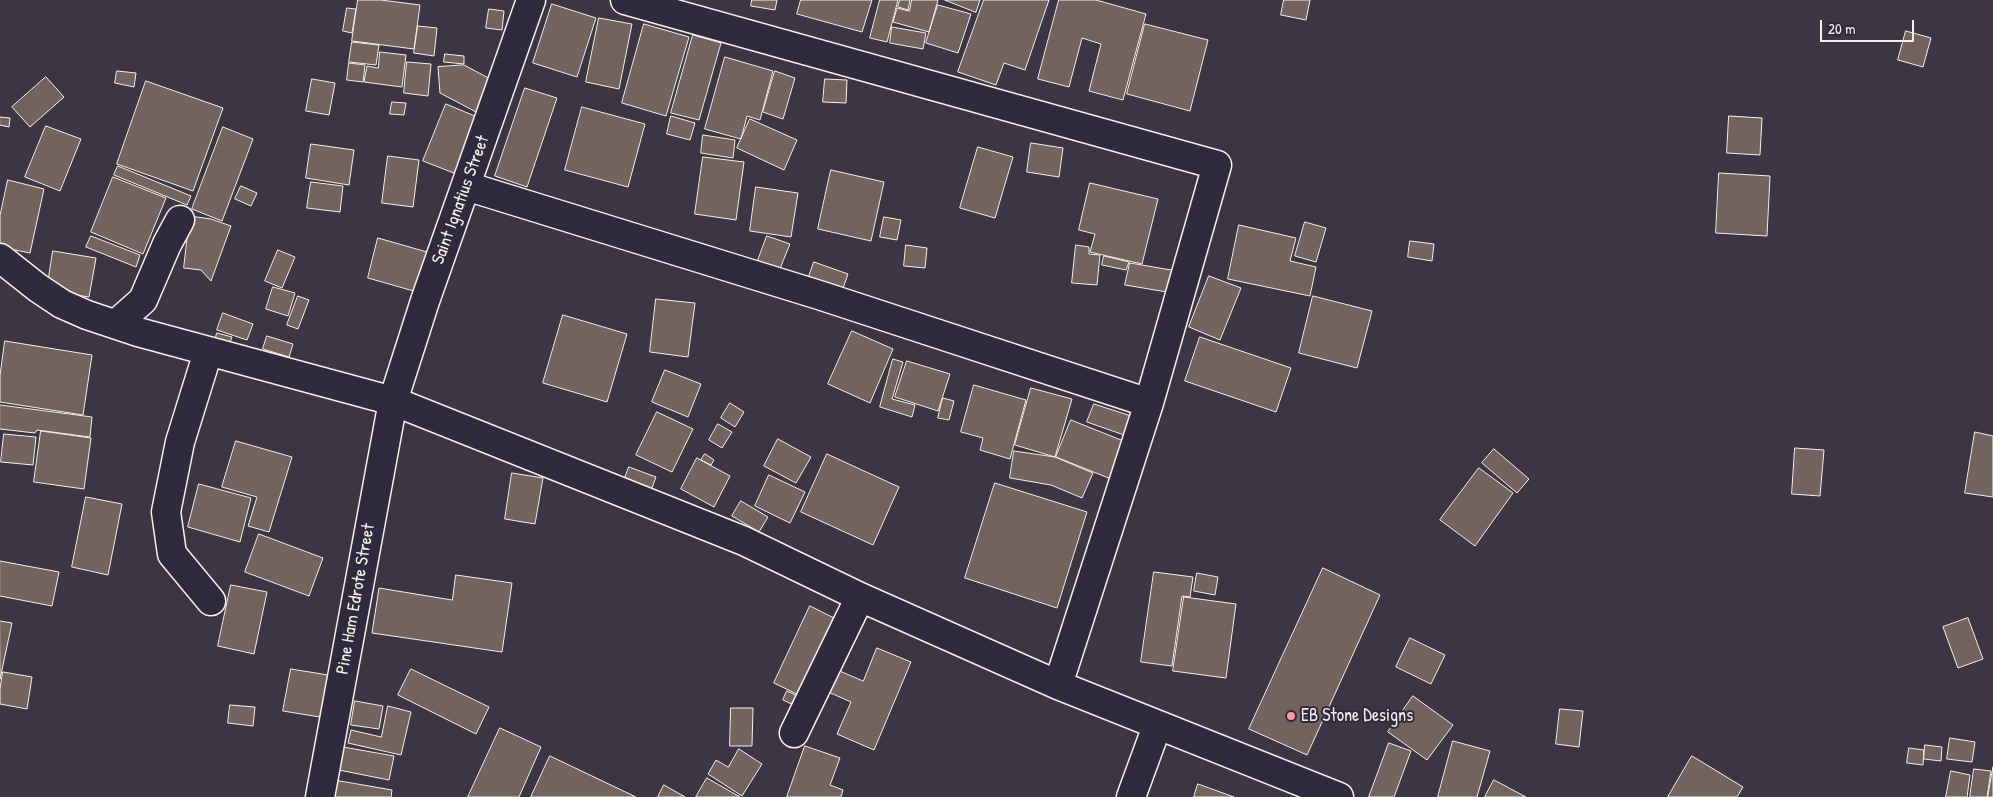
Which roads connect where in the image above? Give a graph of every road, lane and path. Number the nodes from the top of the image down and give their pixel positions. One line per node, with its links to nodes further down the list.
1 (531, 0): 3 (street, Saint Ignatius Street)
2 (625, 0): 9 (street)
3 (466, 186): 8 (street, Saint Ignatius Street); 9 (street)
4 (180, 220): 6 (street)
5 (0, 258): 6 (street)
6 (116, 324): 7 (street)
7 (208, 352): 8 (street); 11 (street)
8 (393, 401): 10 (street); 15 (street, Pine Ham Edrote Street)
9 (1149, 403): 12 (street)
10 (860, 597): 12 (street); 14 (street)
11 (211, 601)
12 (1058, 685): 13 (street)
13 (1157, 726): 16 (street); 17 (street)
14 (794, 733)
15 (320, 797)
16 (1131, 797)
17 (1338, 797)

